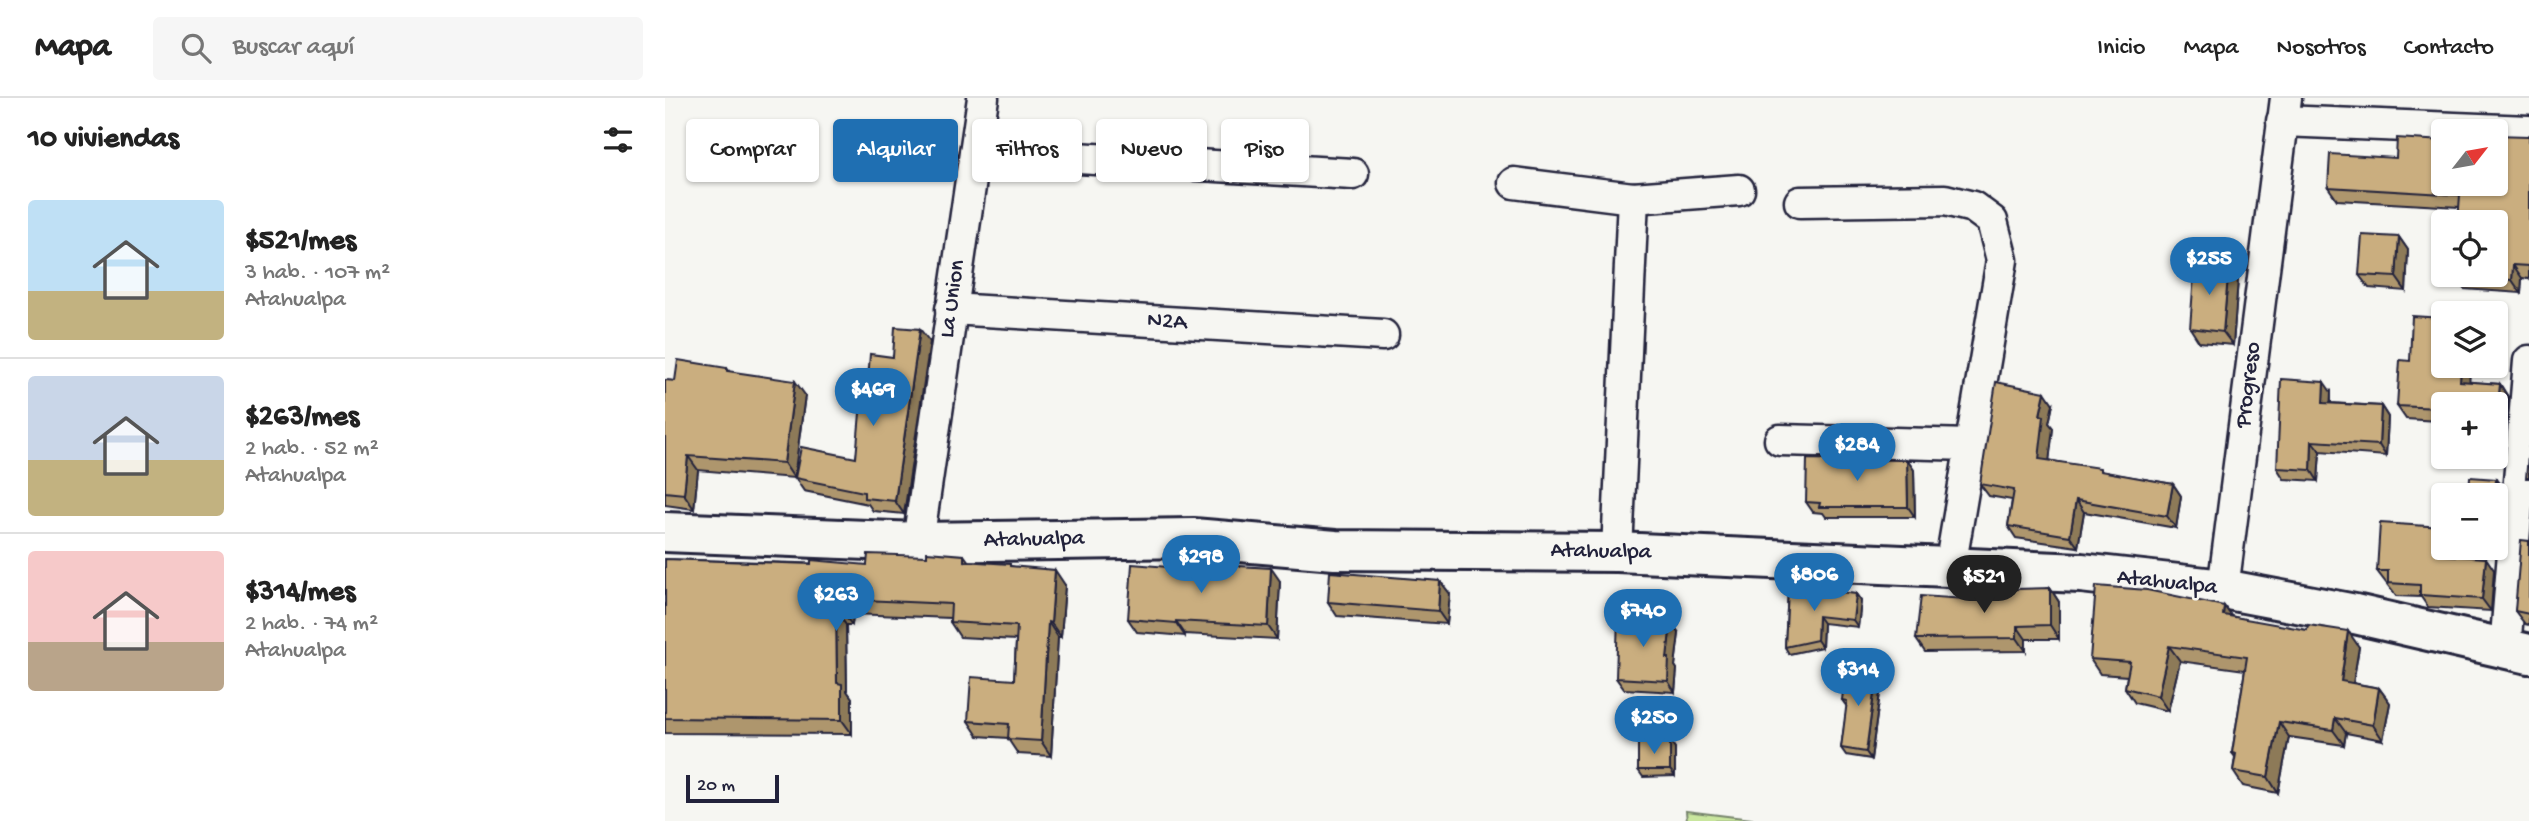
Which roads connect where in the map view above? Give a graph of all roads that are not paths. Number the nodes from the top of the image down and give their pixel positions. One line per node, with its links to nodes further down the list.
1 (983, 98): 3 (street, La Union)
2 (2284, 109): 4 (street); 21 (street, Progreso)
3 (980, 119)
4 (2529, 131)
5 (1082, 158): 7 (street)
6 (972, 172): 12 (street, La Union)
7 (1353, 174)
8 (1514, 183): 10 (street)
9 (1739, 190): 10 (street)
10 (1633, 198): 19 (street)
11 (1800, 202): 16 (street)
12 (951, 309): 13 (street, N2A); 18 (street, La Union)
13 (1383, 335)
14 (2529, 361): 22 (street)
15 (1780, 440): 16 (street)
16 (1971, 445): 20 (street)
17 (665, 532): 18 (street, Atahualpa)
18 (918, 542): 19 (street, Atahualpa)
19 (1617, 552): 20 (street, Atahualpa)
20 (1949, 568): 21 (street, Atahualpa)
21 (2223, 589): 22 (street, Atahualpa)
22 (2517, 651)

